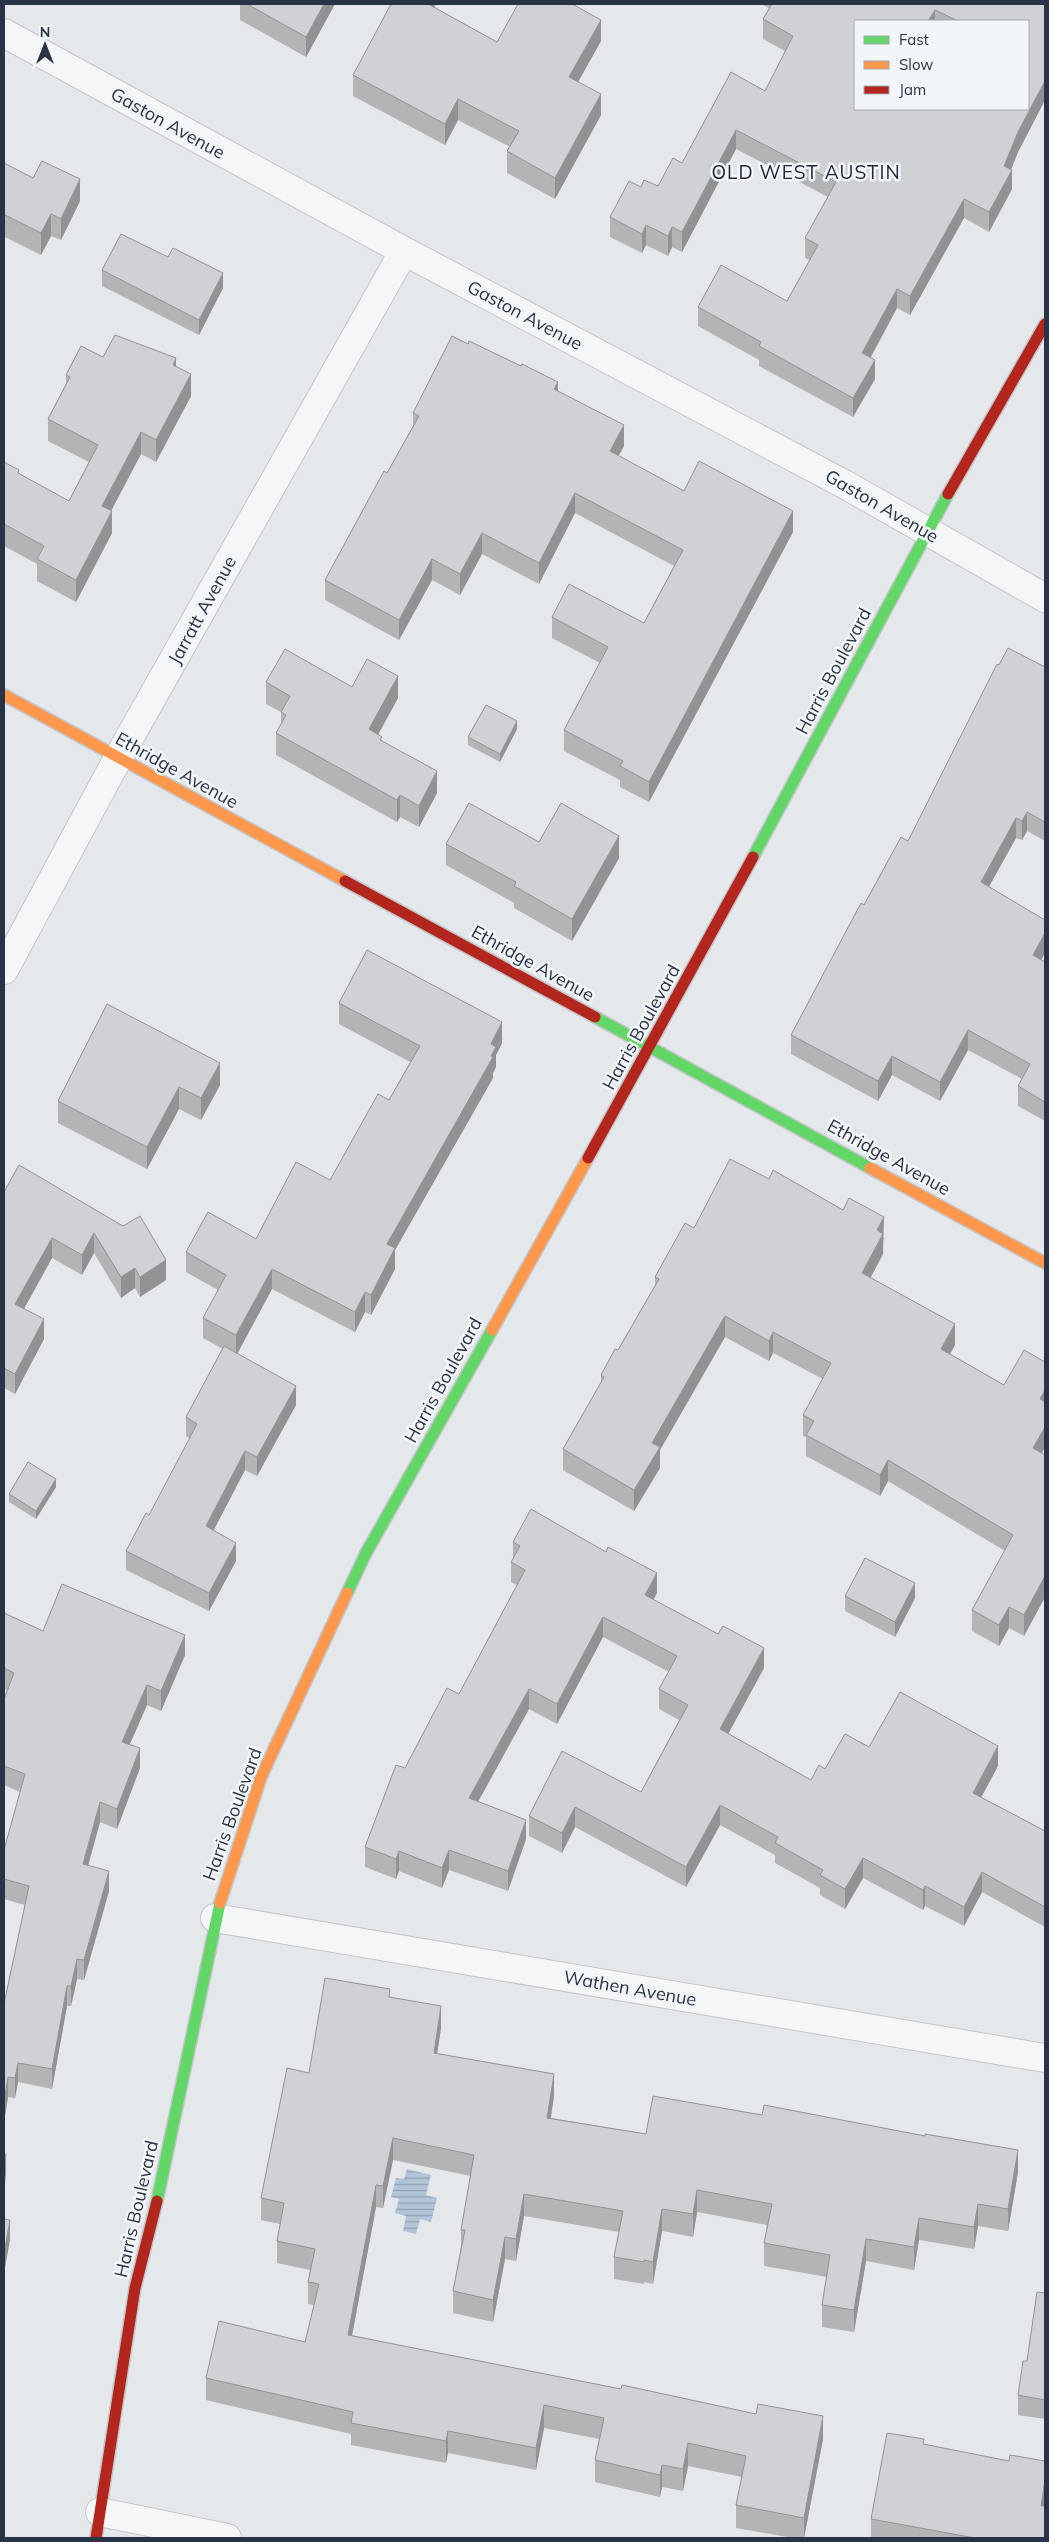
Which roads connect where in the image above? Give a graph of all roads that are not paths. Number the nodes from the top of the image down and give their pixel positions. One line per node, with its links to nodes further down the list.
1 (4, 33): 2 (street, Gaston Avenue)
2 (404, 251): 4 (street, Gaston Avenue); 7 (street, Jarratt Avenue)
3 (1045, 324): 4 (street, Harris Boulevard)
4 (927, 532): 5 (street, Gaston Avenue); 9 (street, Harris Boulevard)
5 (1045, 598)
6 (4, 696): 7 (street, Ethridge Avenue)
7 (118, 758): 8 (street, Jarratt Avenue); 9 (street, Ethridge Avenue)
8 (4, 970)
9 (651, 1047): 10 (street, Ethridge Avenue); 11 (street, Harris Boulevard)
10 (1045, 1263)
11 (215, 1918): 12 (street, Wathen Avenue); 13 (street, Harris Boulevard)
12 (1045, 2058)
13 (98, 2525): 14 (street)
14 (228, 2538)

